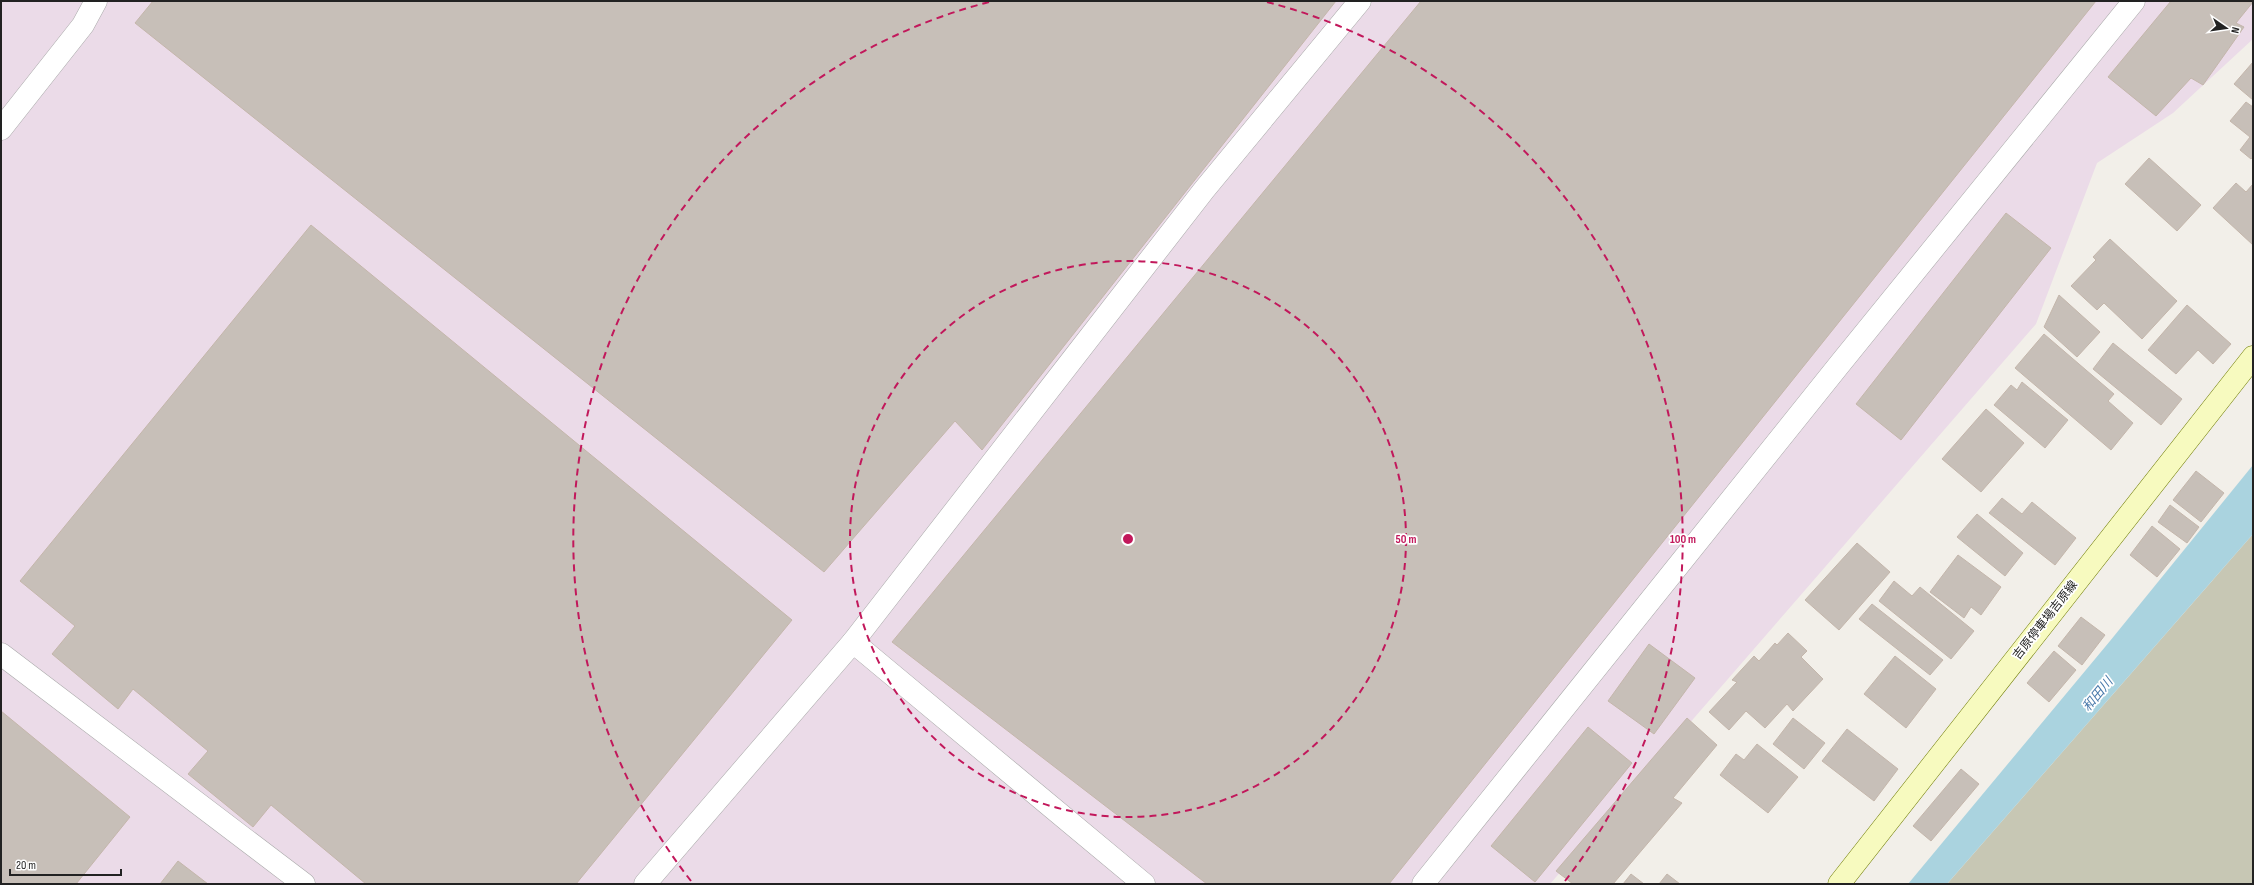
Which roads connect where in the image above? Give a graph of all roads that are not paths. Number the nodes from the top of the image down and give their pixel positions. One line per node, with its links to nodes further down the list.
1 (96, 1): 4 (lane)
2 (1360, 1): 6 (lane)
3 (2134, 1): 11 (lane)
4 (1, 129)
5 (2253, 357): 12 (main road, 吉原停車場吉原線)
6 (853, 642): 9 (lane); 10 (lane)
7 (1, 654): 8 (lane)
8 (304, 884)
9 (645, 884)
10 (1144, 884)
11 (1423, 884)
12 (1839, 884)

